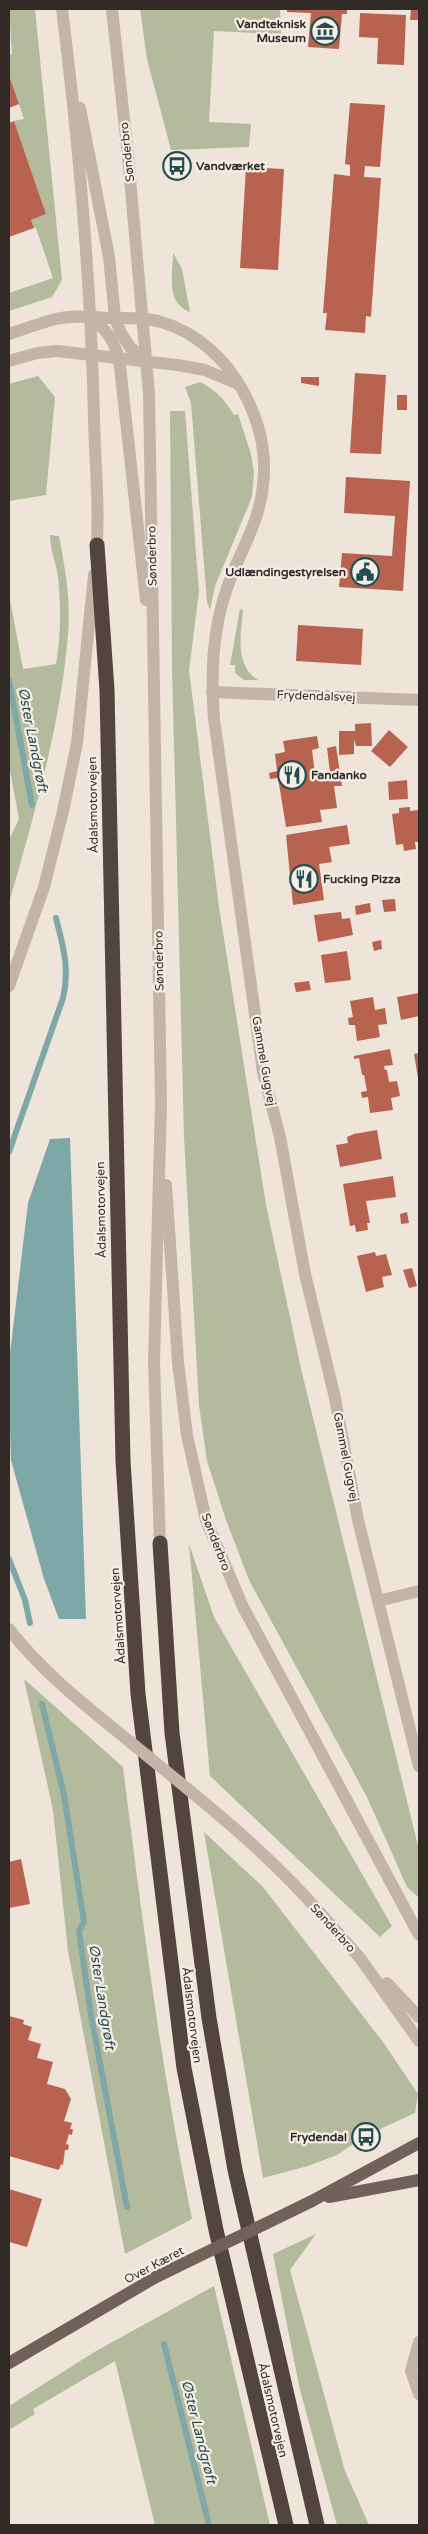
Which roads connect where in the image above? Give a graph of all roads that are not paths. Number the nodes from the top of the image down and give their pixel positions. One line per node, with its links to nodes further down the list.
1 (112, 9): 5 (street, Sønderbro)
2 (63, 15): 3 (street); 4 (street)
3 (90, 317): 4 (street, Gammel Gugvej); 6 (street, Gammel Gugvej); 7 (street); 8 (street)
4 (116, 318): 5 (street, Gammel Gugvej); 10 (street)
5 (142, 319): 10 (street, Sønderbro); 11 (street, Gammel Gugvej)
6 (9, 334)
7 (92, 355): 8 (street); 9 (street); 12 (street)
8 (119, 358): 10 (street); 13 (street)
9 (9, 361)
10 (146, 361): 11 (street); 13 (street, Sønderbro)
11 (240, 385): 14 (street, Gammel Gugvej)
12 (97, 545): 16 (street); 33 (highway, Ådalsmotorvejen)
13 (154, 671): 17 (street, Sønderbro)
14 (212, 692): 15 (street, Frydendalsvej); 20 (street, Gammel Gugvej)
15 (419, 700)
16 (9, 986)
17 (161, 1105): 18 (street, Sønderbro); 24 (street, Sønderbro)
18 (160, 1543): 34 (highway, Ådalsmotorvejen)
19 (419, 1591): 20 (street)
20 (378, 1602): 22 (street, Gammel Gugvej)
21 (9, 1629): 23 (street, Sønderbro, bridge)
22 (419, 1766)
23 (322, 1915): 25 (street); 26 (street, Sønderbro)
24 (419, 1936)
25 (419, 2017)
26 (419, 2041)
27 (419, 2144): 29 (main road, Over Kæret)
28 (419, 2180): 29 (main road, Over Kæret)
29 (314, 2200): 31 (main road, Over Kæret, bridge)
30 (419, 2342): 32 (street)
31 (9, 2363)
32 (419, 2394)
33 (286, 2525)
34 (317, 2525)

